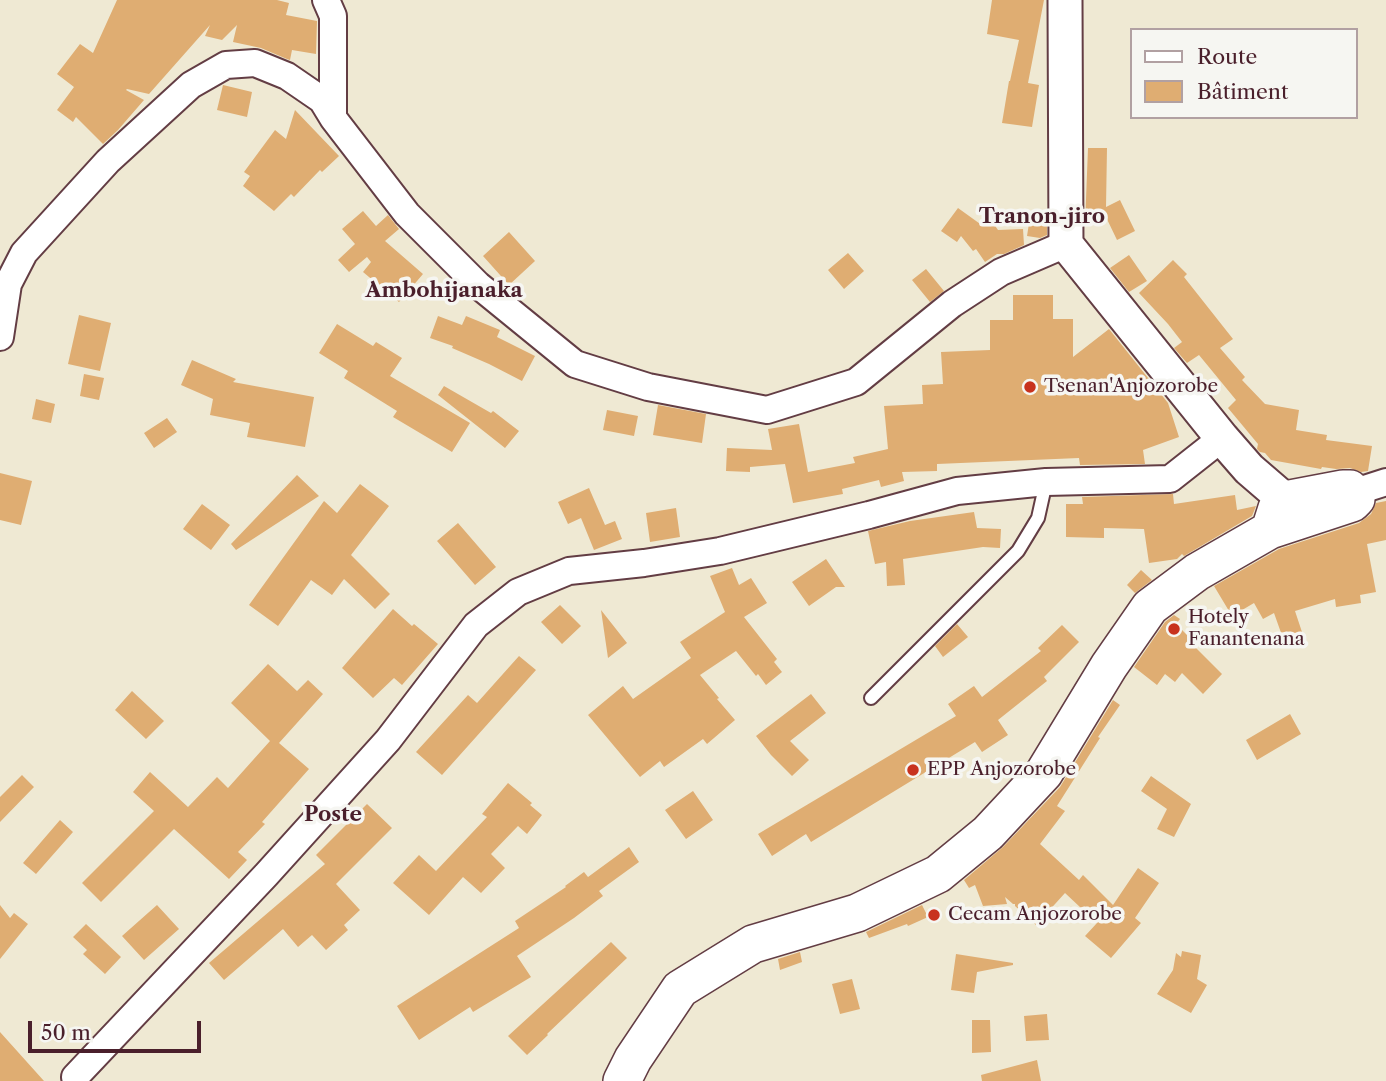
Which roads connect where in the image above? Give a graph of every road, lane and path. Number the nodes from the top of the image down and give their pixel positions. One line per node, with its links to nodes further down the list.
1 (326, 0): 3 (street)
2 (1065, 0): 4 (street)
3 (332, 118): 4 (street); 5 (street)
4 (1066, 244): 6 (street)
5 (0, 337)
6 (1222, 438): 7 (street); 9 (street)
7 (1046, 482): 10 (lane); 11 (street)
8 (1370, 487): 9 (main road)
9 (1278, 515): 12 (main road)
10 (871, 698)
11 (75, 1077)
12 (622, 1081)

